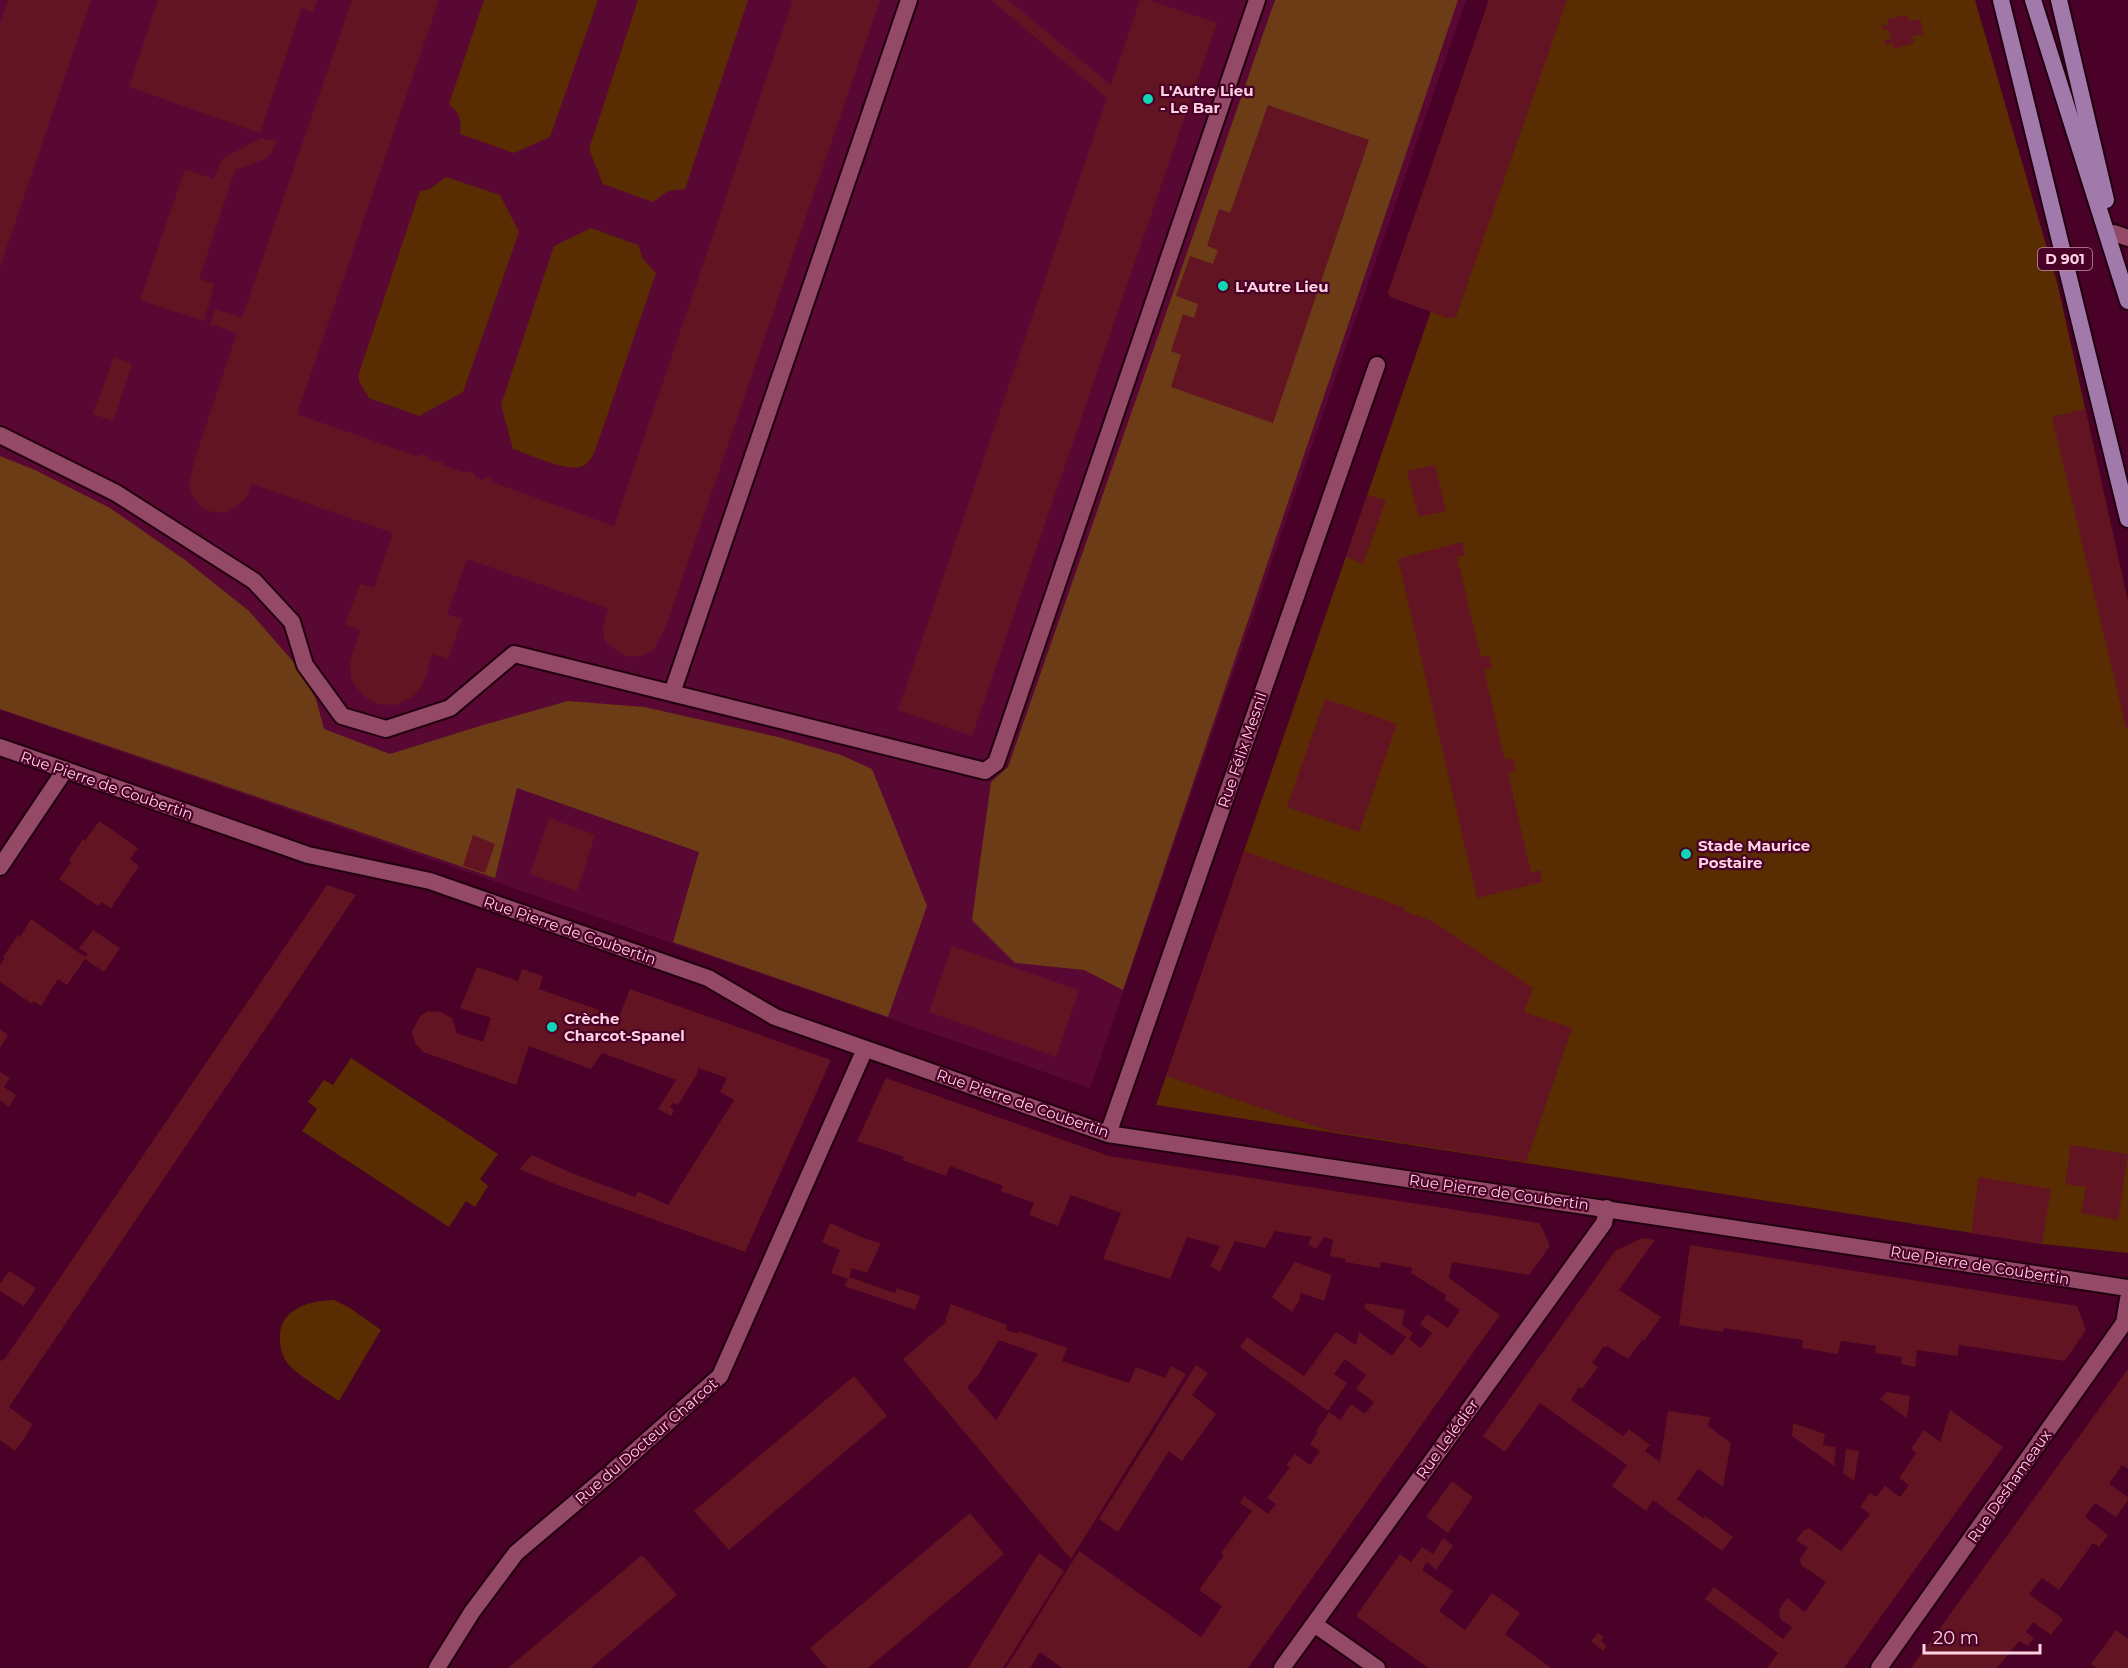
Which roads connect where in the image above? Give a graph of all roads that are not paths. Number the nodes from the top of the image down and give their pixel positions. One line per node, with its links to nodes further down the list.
1 (909, 0): 12 (street)
2 (1257, 0): 12 (street)
3 (2001, 0): 11 (main road, D 901)
4 (2033, 0): 8 (main road, D 901)
5 (2059, 0): 6 (main road)
6 (2121, 236): 7 (main road)
7 (2128, 292)
8 (2128, 301)
9 (1377, 365): 17 (street, Rue Félix Mesnil)
10 (0, 435): 12 (street)
11 (2128, 519)
12 (672, 693)
13 (0, 747): 14 (street, Rue Pierre de Coubertin)
14 (65, 770): 15 (street); 16 (street, Rue Pierre de Coubertin)
15 (0, 867)
16 (865, 1049): 17 (street, Rue Pierre de Coubertin); 22 (street, Rue du Docteur Charcot)
17 (1108, 1134): 18 (street, Rue Pierre de Coubertin)
18 (1607, 1208): 19 (street, Rue Pierre de Coubertin); 21 (street, Rue Lelédier)
19 (2128, 1288)
20 (2128, 1299): 25 (street, Rue Deshameaux)
21 (1314, 1624): 23 (street, Rue Lelédier); 24 (street)
22 (438, 1668)
23 (1282, 1668)
24 (1377, 1668)
25 (1879, 1668)

